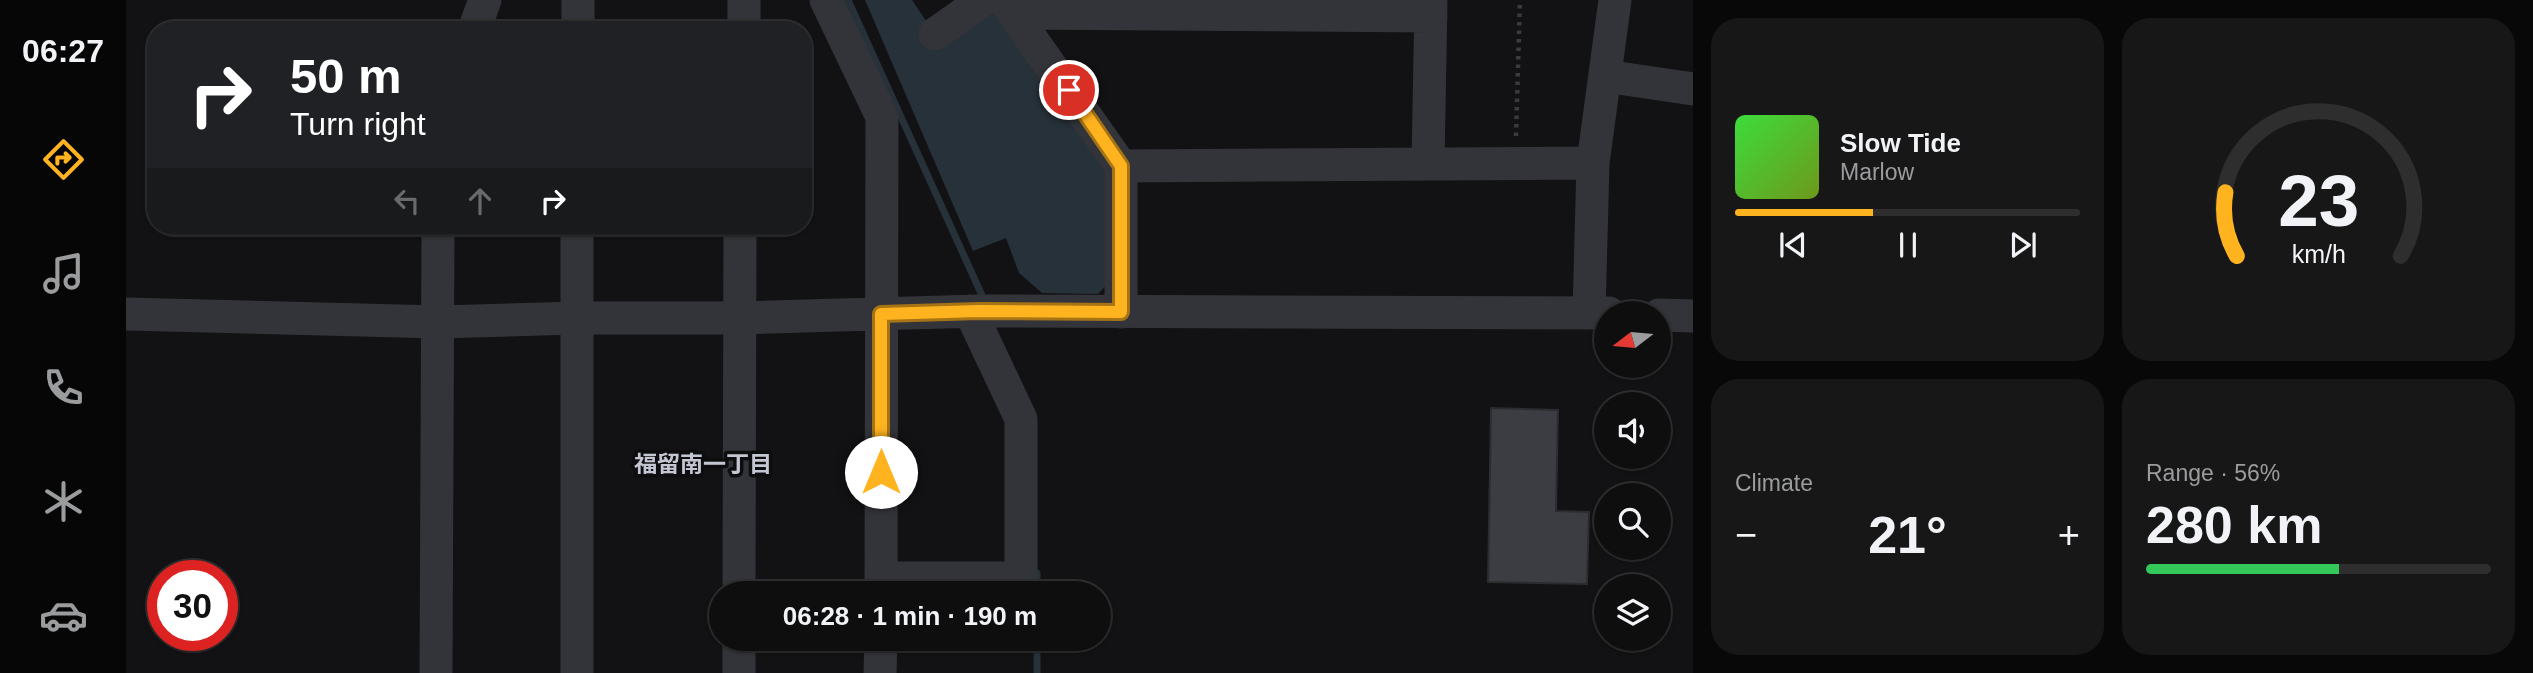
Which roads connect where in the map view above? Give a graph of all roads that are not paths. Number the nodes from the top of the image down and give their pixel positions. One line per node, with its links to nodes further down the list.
1 (485, 0): 8 (street)
2 (578, 0): 9 (street)
3 (744, 0): 10 (street)
4 (826, 0): 25 (street)
5 (1615, 0): 12 (street)
6 (1000, 4): 7 (street); 11 (street); 16 (street)
7 (1431, 8): 14 (street)
8 (477, 21)
9 (578, 21)
10 (744, 21)
11 (935, 34)
12 (1605, 76): 13 (street); 15 (street)
13 (1693, 89)
14 (1428, 163): 15 (street); 16 (street)
15 (1593, 163): 20 (street)
16 (1121, 166): 22 (street)
17 (438, 235): 30 (street)
18 (577, 235): 28 (street)
19 (740, 235): 29 (street)
20 (1599, 301)
21 (982, 311): 22 (street); 25 (street); 33 (street)
22 (1121, 312): 23 (street)
23 (1594, 313)
24 (126, 314): 30 (street)
25 (881, 314): 29 (street); 32 (street)
26 (1671, 315): 27 (street)
27 (1693, 316)
28 (576, 318): 29 (street); 30 (street); 37 (street)
29 (738, 318): 31 (street)
30 (439, 322): 36 (street)
31 (739, 581)
32 (881, 581)
33 (968, 581)
34 (739, 651): 38 (street)
35 (881, 651): 39 (street)
36 (436, 673)
37 (577, 673)
38 (739, 673)
39 (880, 673)

